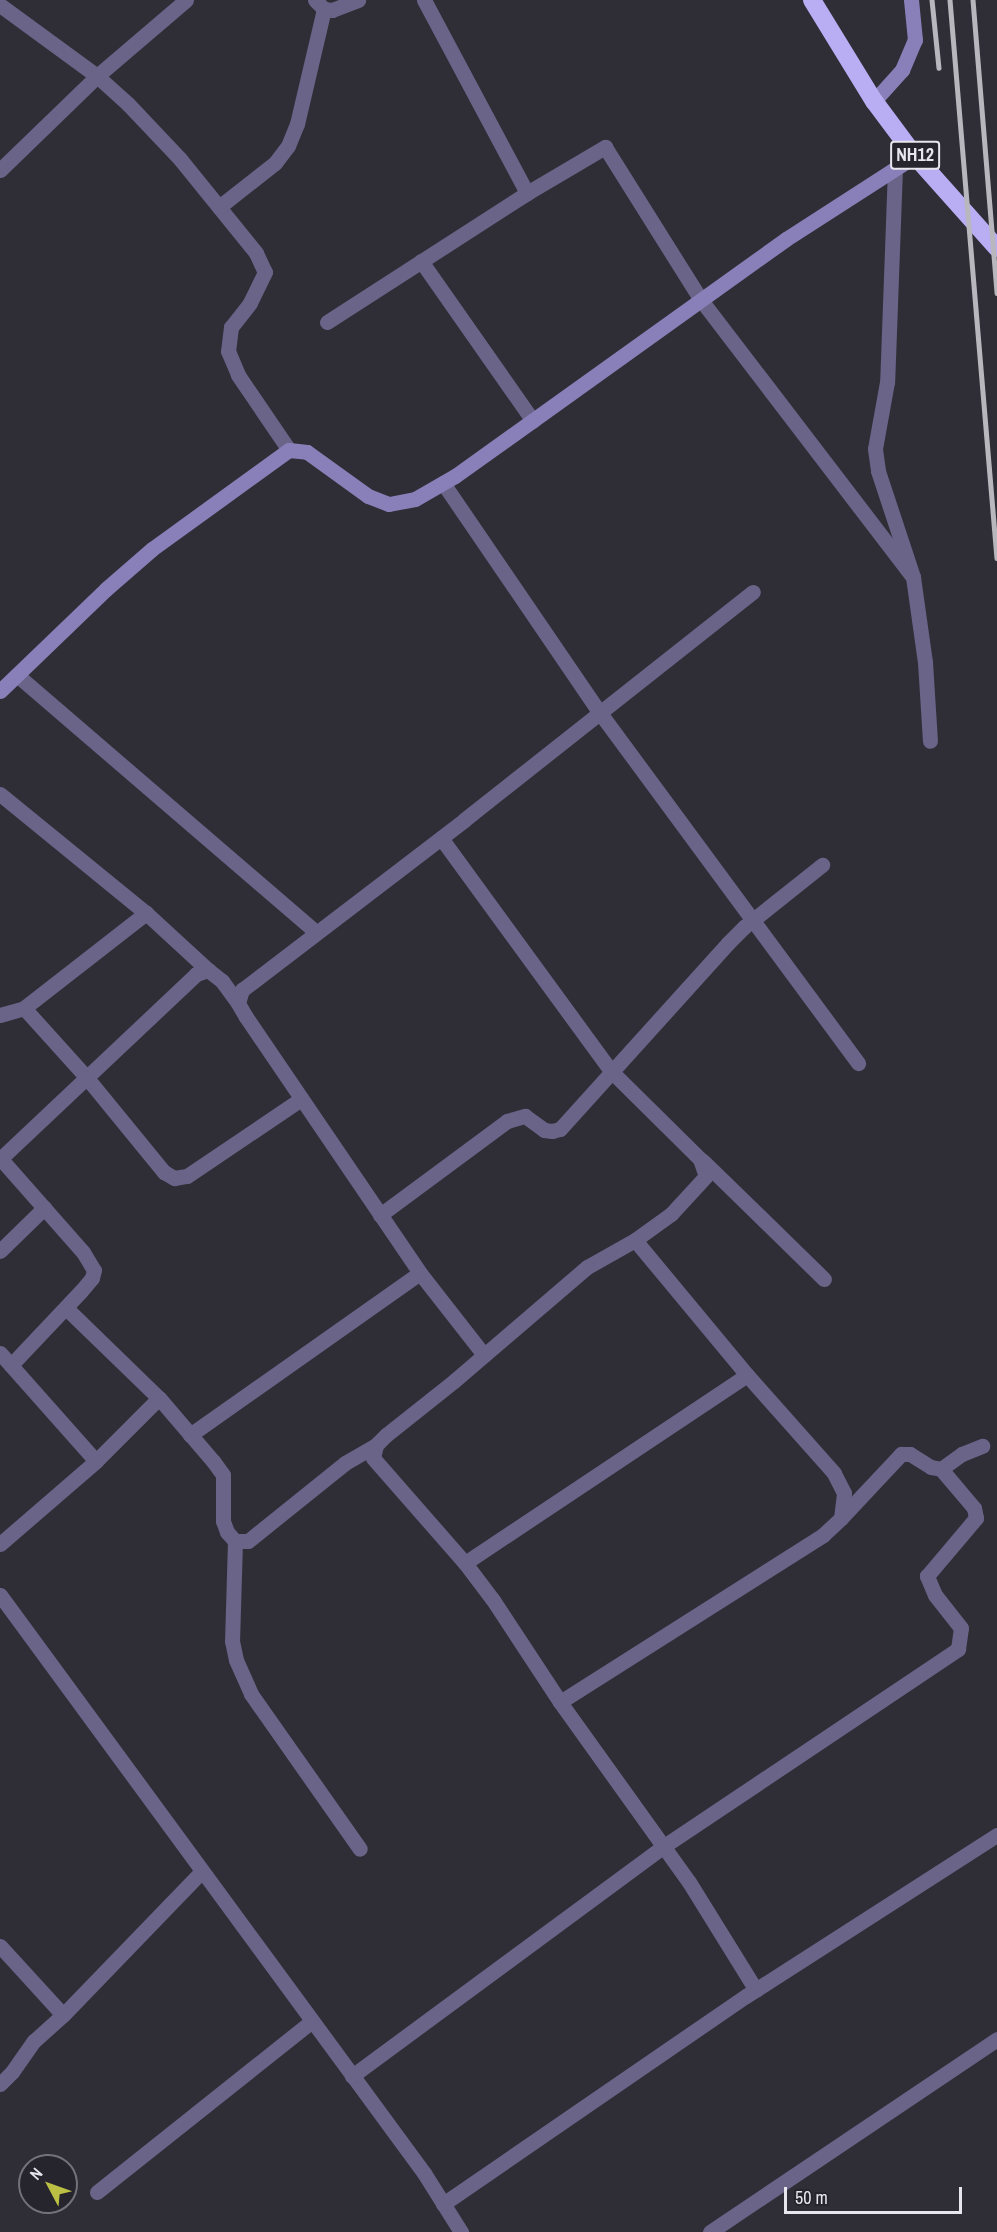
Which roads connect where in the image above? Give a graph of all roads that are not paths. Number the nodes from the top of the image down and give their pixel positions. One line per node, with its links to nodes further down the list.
1 (186, 0): 8 (street)
2 (358, 0): 6 (street)
3 (424, 0): 14 (street)
4 (812, 0): 10 (highway, NH12)
5 (911, 0): 10 (street)
6 (320, 4): 15 (street)
7 (0, 5): 9 (street)
8 (169, 6): 9 (street)
9 (98, 76): 13 (street); 15 (street)
10 (874, 101): 11 (highway, NH12)
11 (915, 156): 12 (street); 16 (highway, NH12)
12 (896, 168): 18 (street); 23 (street)
13 (0, 170)
14 (527, 193): 17 (street); 18 (street)
15 (219, 207): 21 (street)
16 (997, 248)
17 (421, 261): 19 (street); 20 (street)
18 (700, 300): 20 (street); 23 (street)
19 (327, 322)
20 (533, 421): 22 (street)
21 (289, 450): 22 (street); 25 (street)
22 (443, 483): 27 (street)
23 (913, 577): 28 (street)
24 (753, 592): 27 (street)
25 (17, 675): 26 (street); 34 (street)
26 (0, 691)
27 (600, 713): 30 (street); 33 (street)
28 (930, 741)
29 (0, 794): 32 (street)
30 (441, 838): 34 (street); 40 (street)
31 (822, 865): 33 (street)
32 (146, 914): 35 (street); 37 (street)
33 (754, 918): 39 (street); 40 (street)
34 (316, 932): 36 (street)
35 (208, 970): 36 (street); 41 (street)
36 (238, 1003): 42 (street)
37 (24, 1008): 38 (street); 41 (street)
38 (0, 1015)
39 (858, 1063)
40 (611, 1071): 44 (street); 46 (street)
41 (87, 1078): 42 (street); 43 (street)
42 (301, 1099): 46 (street)
43 (0, 1159): 45 (street)
44 (700, 1159): 47 (street); 50 (street)
45 (44, 1208): 48 (street); 51 (street)
46 (380, 1215): 49 (street)
47 (635, 1240): 53 (street); 55 (street)
48 (0, 1251)
49 (420, 1273): 53 (street); 57 (street)
50 (824, 1280)
51 (66, 1308): 54 (street); 56 (street)
52 (0, 1353): 54 (street)
53 (484, 1355): 58 (street)
54 (11, 1365): 60 (street)
55 (747, 1375): 62 (street); 65 (street)
56 (159, 1398): 57 (street); 60 (street)
57 (190, 1434): 63 (street)
58 (376, 1445): 63 (street); 65 (street)
59 (982, 1446): 61 (street)
60 (96, 1461): 64 (street)
61 (941, 1469): 62 (street); 69 (street)
62 (841, 1518): 67 (street)
63 (235, 1541): 70 (street)
64 (0, 1544)
65 (465, 1563): 67 (street)
66 (0, 1595): 71 (street)
67 (560, 1702): 69 (street)
68 (997, 1835): 73 (street)
69 (664, 1846): 73 (street); 77 (street)
70 (360, 1849)
71 (201, 1872): 74 (street); 75 (street)
72 (0, 1946): 74 (street)
73 (756, 1990): 80 (street)
74 (63, 2015): 78 (street)
75 (311, 2022): 77 (street); 79 (street)
76 (997, 2039): 82 (street)
77 (352, 2076): 80 (street)
78 (0, 2084)
79 (97, 2192)
80 (443, 2204): 81 (street)
81 (461, 2232)
82 (710, 2232)

